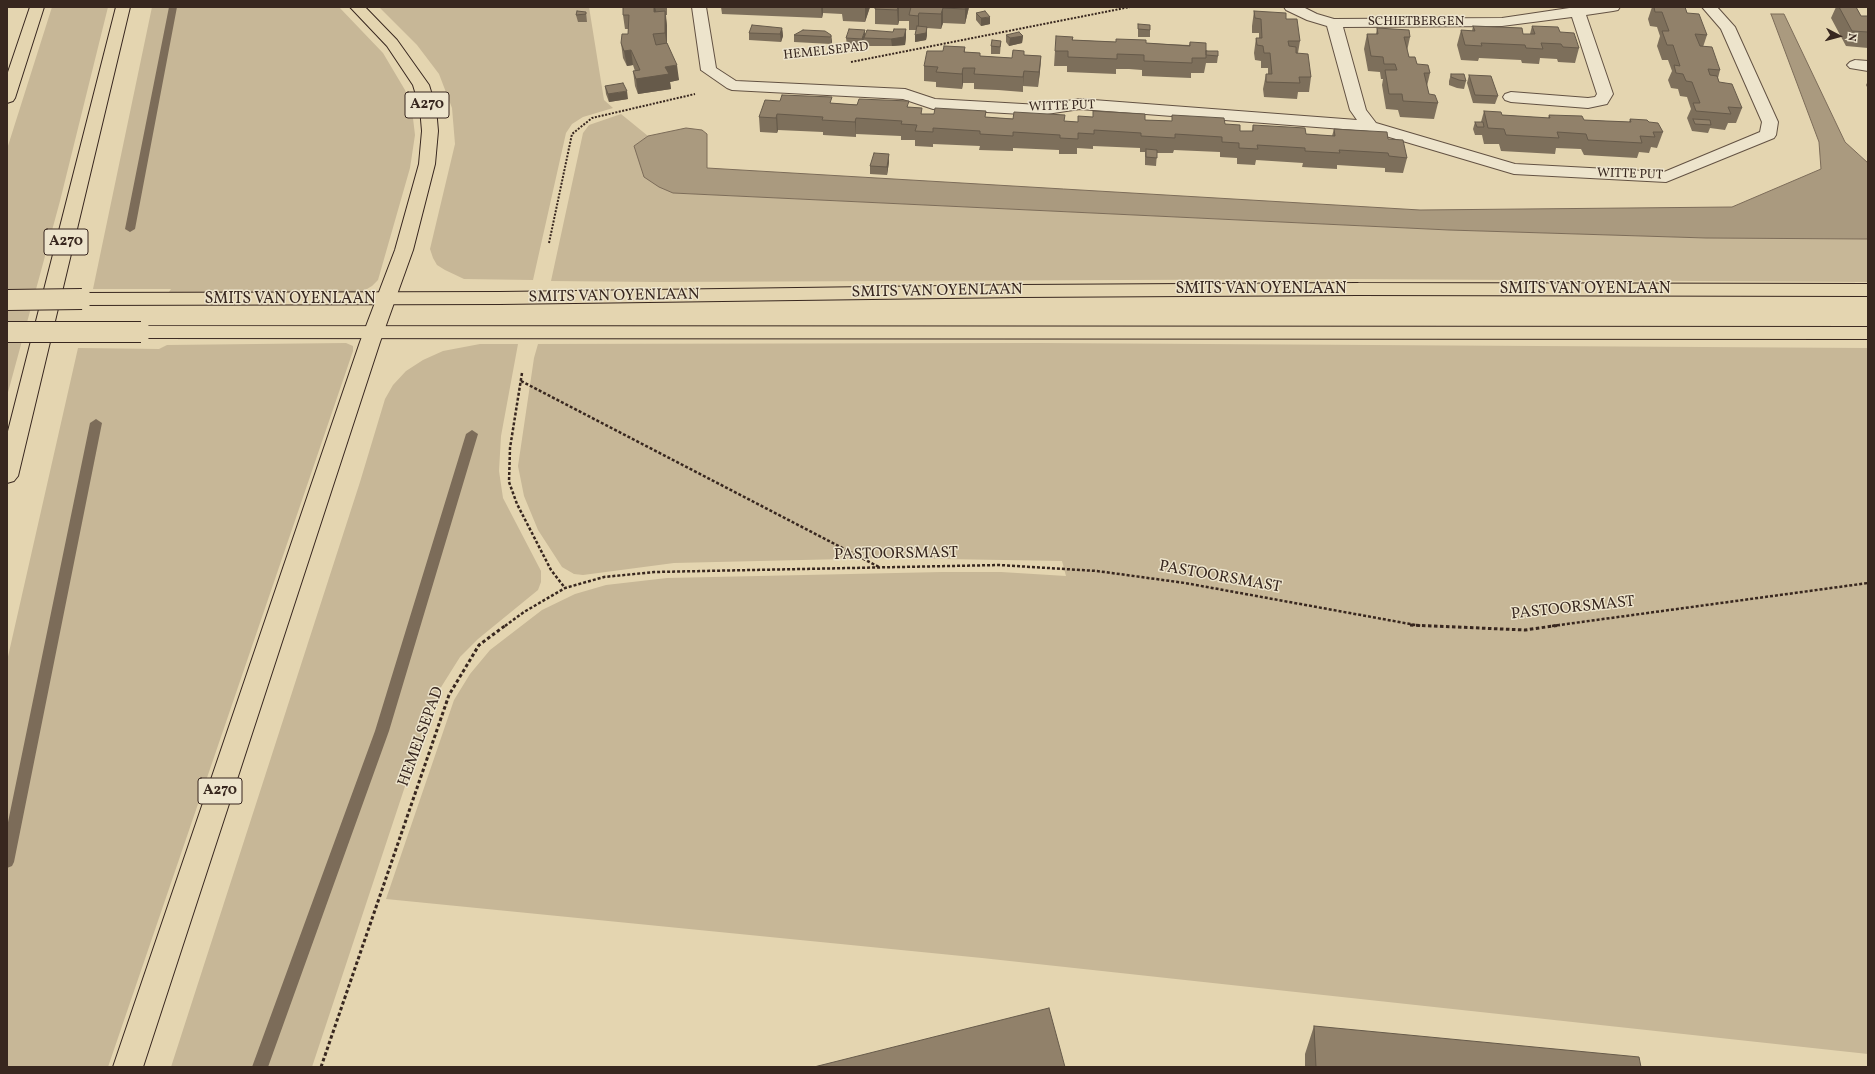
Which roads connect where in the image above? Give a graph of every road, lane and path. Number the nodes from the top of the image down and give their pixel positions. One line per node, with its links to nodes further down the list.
1 (37, 7): 15 (main road)
2 (123, 7): 26 (main road, A270)
3 (357, 7): 19 (main road, A270)
4 (699, 7): 13 (street)
5 (1130, 7): 12 (path, HEMELSEPAD)
6 (1291, 7): 11 (street, SCHIETBERGEN)
7 (1613, 7): 9 (street, SCHIETBERGEN)
8 (1709, 7): 16 (street, WITTE PUT)
9 (1577, 11): 10 (street, SCHIETBERGEN); 14 (street)
10 (1542, 12): 11 (street, SCHIETBERGEN)
11 (1334, 23): 16 (street)
12 (847, 63)
13 (732, 85): 16 (street, WITTE PUT); 17 (path)
14 (1511, 97)
15 (7, 98)
16 (1370, 126)
17 (549, 243)
18 (1868, 290): 19 (main road, SMITS VAN OYENLAAN)
19 (387, 299): 20 (main road, SMITS VAN OYENLAAN, bridge); 22 (main road, A270)
20 (7, 300)
21 (7, 332): 22 (main road, SMITS VAN OYENLAAN, bridge)
22 (374, 332): 23 (main road, SMITS VAN OYENLAAN); 30 (main road, A270)
23 (1868, 333)
24 (522, 373): 25 (path)
25 (521, 381): 27 (path); 29 (path)
26 (7, 476)
27 (879, 568): 28 (path, PASTOORSMAST); 29 (path, PASTOORSMAST)
28 (1868, 583)
29 (565, 588): 31 (path, HEMELSEPAD)
30 (128, 1067)
31 (321, 1067)

